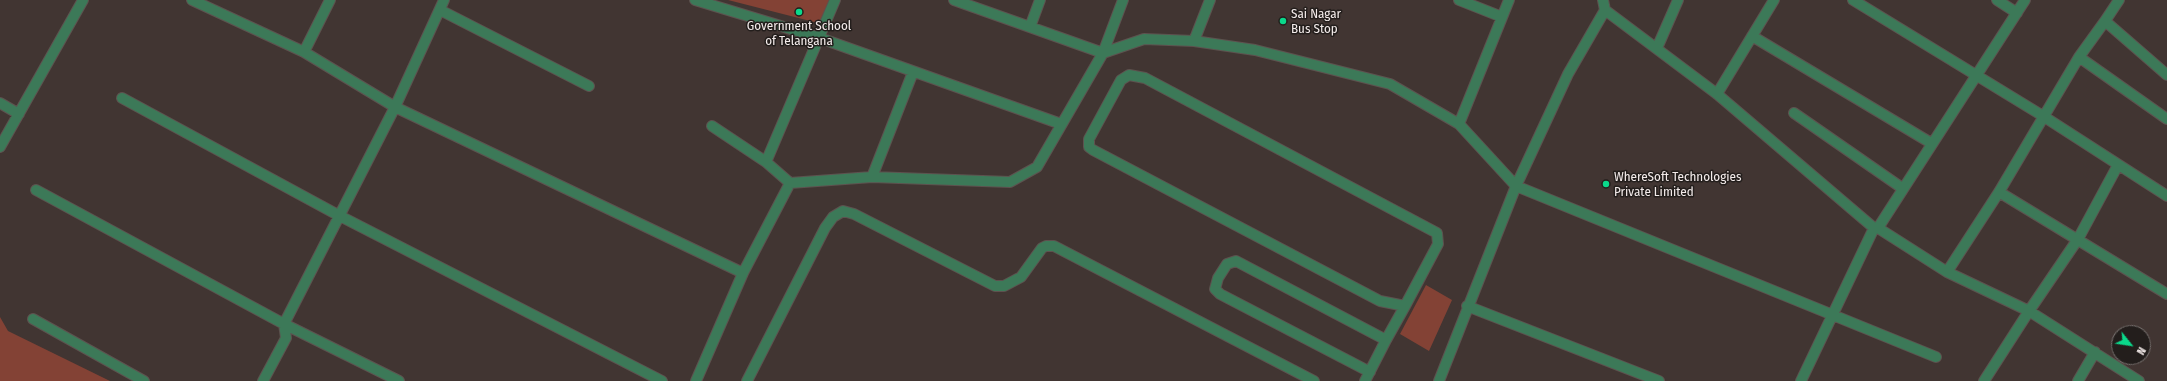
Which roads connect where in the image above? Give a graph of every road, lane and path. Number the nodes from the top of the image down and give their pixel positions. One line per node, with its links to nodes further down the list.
1 (83, 0): 42 (street)
2 (192, 0): 30 (street)
3 (330, 0): 30 (street)
4 (444, 0): 21 (street)
5 (695, 0): 27 (street)
6 (835, 0): 27 (street)
7 (954, 0): 19 (street)
8 (1040, 0): 25 (street)
9 (1123, 0): 31 (street)
10 (1210, 0): 28 (street)
11 (1459, 0): 23 (street)
12 (1509, 0): 23 (street)
13 (1678, 0): 29 (street)
14 (1774, 0): 26 (street)
15 (1853, 0): 35 (street)
16 (1997, 0): 22 (street)
17 (2025, 0): 22 (street)
18 (2119, 0): 24 (street)
19 (979, 4): 25 (street)
20 (1604, 5): 29 (street); 54 (street)
21 (440, 10): 36 (street); 40 (street)
22 (2017, 13): 35 (street)
23 (1502, 17): 46 (street)
24 (2105, 21): 32 (street); 34 (street)
25 (1030, 27): 31 (street)
26 (1752, 36): 37 (street); 48 (street)
27 (817, 37): 33 (street); 50 (street)
28 (1194, 41): 31 (street); 46 (street)
29 (1657, 48): 37 (street)
30 (304, 52): 40 (street)
31 (1103, 53): 45 (street)
32 (2079, 57): 43 (street); 44 (street)
33 (913, 72): 45 (street); 52 (street)
34 (2167, 75)
35 (1976, 76): 43 (street); 48 (street)
36 (589, 86)
37 (1717, 94): 60 (street)
38 (122, 98): 59 (street)
39 (0, 103): 42 (street)
40 (395, 106): 59 (street); 63 (street)
41 (1794, 113): 55 (street)
42 (19, 114): 49 (street)
43 (2043, 116): 51 (street); 57 (street)
44 (2167, 119)
45 (1061, 124): 52 (street)
46 (1459, 124): 54 (street)
47 (712, 126): 50 (street)
48 (1931, 143): 55 (street)
49 (0, 147)
50 (766, 162): 53 (street)
51 (2118, 165): 58 (street); 61 (street)
52 (872, 177): 53 (street)
53 (790, 183): 63 (street)
54 (1516, 186): 65 (street); 68 (street)
55 (1902, 188): 60 (street)
56 (36, 190): 70 (street)
57 (1999, 192): 61 (street); 62 (street)
58 (2167, 196)
59 (338, 215): 70 (street); 78 (street)
60 (1876, 228): 62 (street); 68 (street)
61 (2078, 239): 64 (street); 67 (street)
62 (1947, 272): 67 (street)
63 (743, 273): 79 (street)
64 (2167, 294)
65 (1467, 306): 83 (street); 84 (street)
66 (1403, 310): 66 (street); 71 (street)
67 (2029, 311): 72 (street); 86 (street)
68 (1833, 314): 73 (street); 85 (street)
69 (33, 319): 75 (street)
70 (284, 324): 76 (street); 77 (street)
71 (1386, 340): 74 (street); 74 (street)
72 (2095, 352): 87 (street); 88 (street)
73 (1936, 357)
74 (1370, 372): 82 (street)
75 (144, 381)
76 (262, 381)
77 (399, 381)
78 (662, 381)
79 (696, 381)
80 (747, 381): 81 (street)
81 (1314, 381)
82 (1365, 381)
83 (1439, 381)
84 (1659, 381)
85 (1801, 381)
86 (1984, 381)
87 (2078, 381)
88 (2139, 381)

